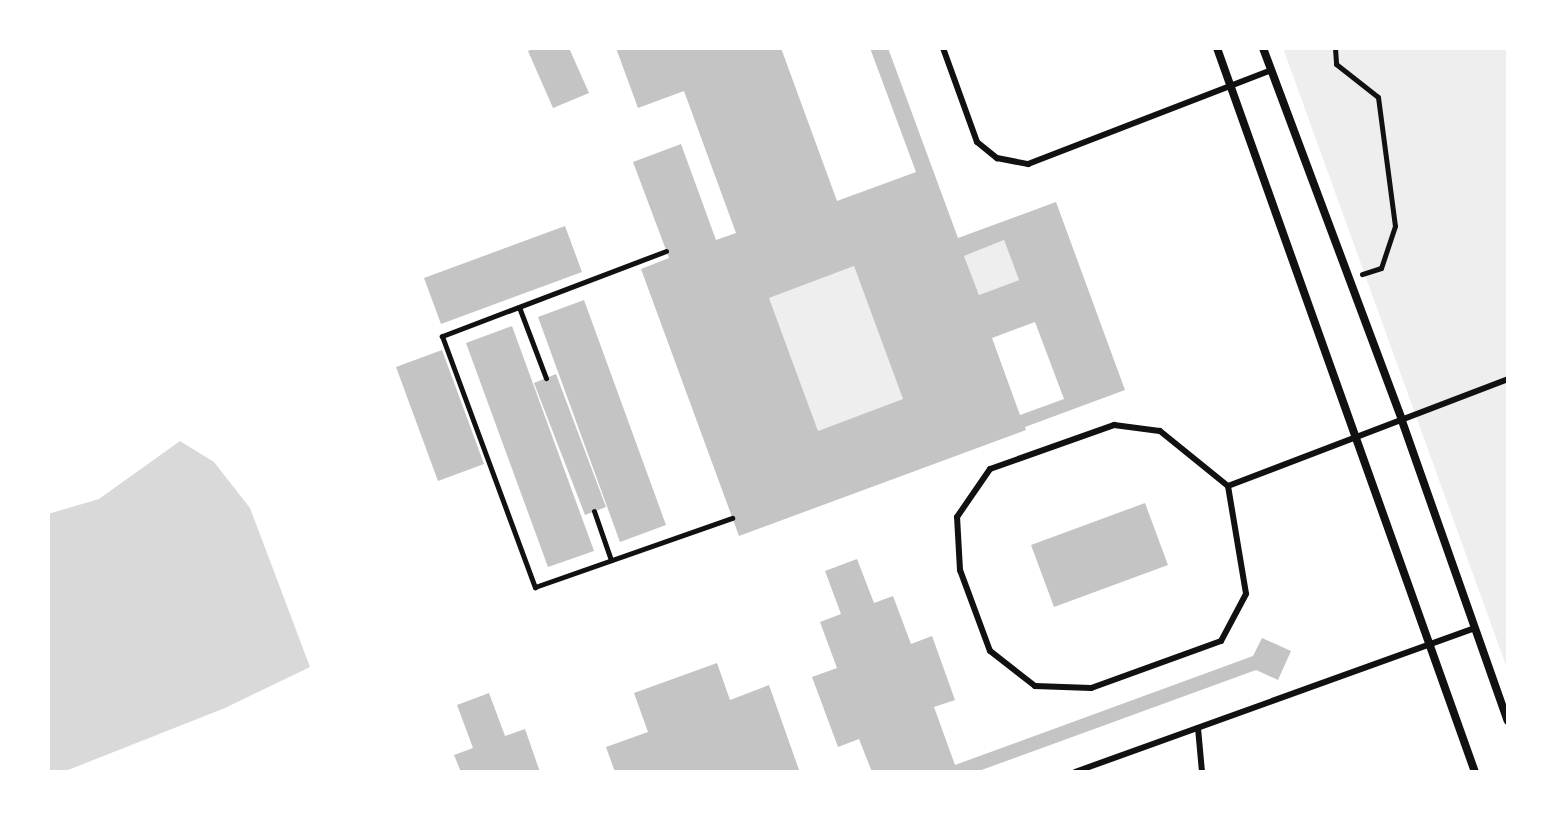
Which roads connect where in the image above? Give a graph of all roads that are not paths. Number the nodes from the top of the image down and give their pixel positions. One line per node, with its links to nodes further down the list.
1 (943, 48): 5 (lane)
2 (1217, 48): 5 (street)
3 (1263, 48): 4 (street)
4 (1271, 70): 5 (lane); 7 (street)
5 (1231, 85): 8 (street)
6 (1508, 379): 7 (lane)
7 (1401, 418): 8 (lane); 10 (street)
8 (1356, 435): 9 (lane); 11 (street)
9 (1228, 486): 9 (lane)
10 (1474, 628): 11 (lane); 12 (street)
11 (1428, 644): 13 (lane); 16 (street)
12 (1508, 721)
13 (1198, 728): 14 (lane); 15 (lane)
14 (1075, 772)
15 (1202, 772)
16 (1475, 772)

